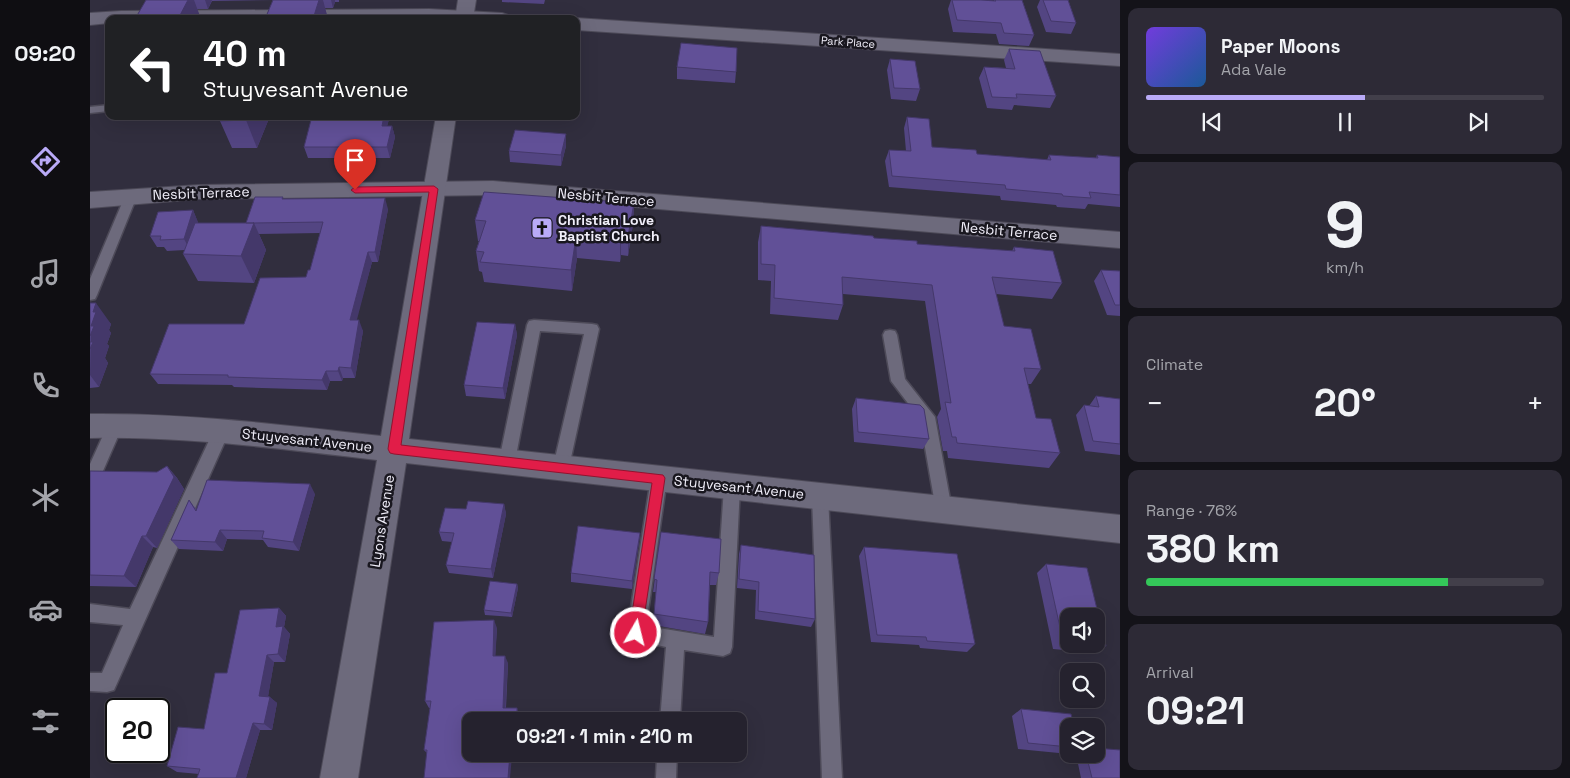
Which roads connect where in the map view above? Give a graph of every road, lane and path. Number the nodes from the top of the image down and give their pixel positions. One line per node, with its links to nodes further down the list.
1 (465, 12): 2 (street); 3 (street)
2 (259, 15)
3 (481, 15)
4 (105, 18): 5 (street)
5 (90, 19)
6 (580, 24): 7 (street, Park Place)
7 (1120, 60)
8 (105, 108): 9 (lane)
9 (90, 110)
10 (445, 120): 11 (street, Lyons Avenue)
11 (434, 189): 12 (street, Nesbit Terrace); 14 (street, Nesbit Terrace); 19 (street, Lyons Avenue)
12 (131, 196): 13 (street, Nesbit Terrace); 15 (lane)
13 (90, 200)
14 (1120, 240)
15 (90, 295)
16 (890, 335): 26 (lane)
17 (103, 426): 18 (street, Stuyvesant Avenue); 23 (lane)
18 (222, 430): 19 (street, Stuyvesant Avenue); 29 (lane)
19 (394, 449): 20 (street, Stuyvesant Avenue); 34 (street, Lyons Avenue)
20 (507, 461): 21 (street, Stuyvesant Avenue); 21 (lane)
21 (561, 467): 22 (street, Stuyvesant Avenue)
22 (659, 478): 24 (street, Stuyvesant Avenue); 30 (lane)
23 (90, 482)
24 (732, 487): 25 (street, Stuyvesant Avenue); 30 (lane)
25 (820, 496): 26 (street, Stuyvesant Avenue); 36 (lane)
26 (944, 510): 27 (street, Stuyvesant Avenue)
27 (1120, 529)
28 (90, 613): 29 (lane)
29 (135, 618): 31 (lane)
30 (676, 639): 32 (lane)
31 (90, 682)
32 (671, 712)
33 (667, 762): 35 (lane)
34 (339, 778)
35 (666, 778)
36 (832, 778)

